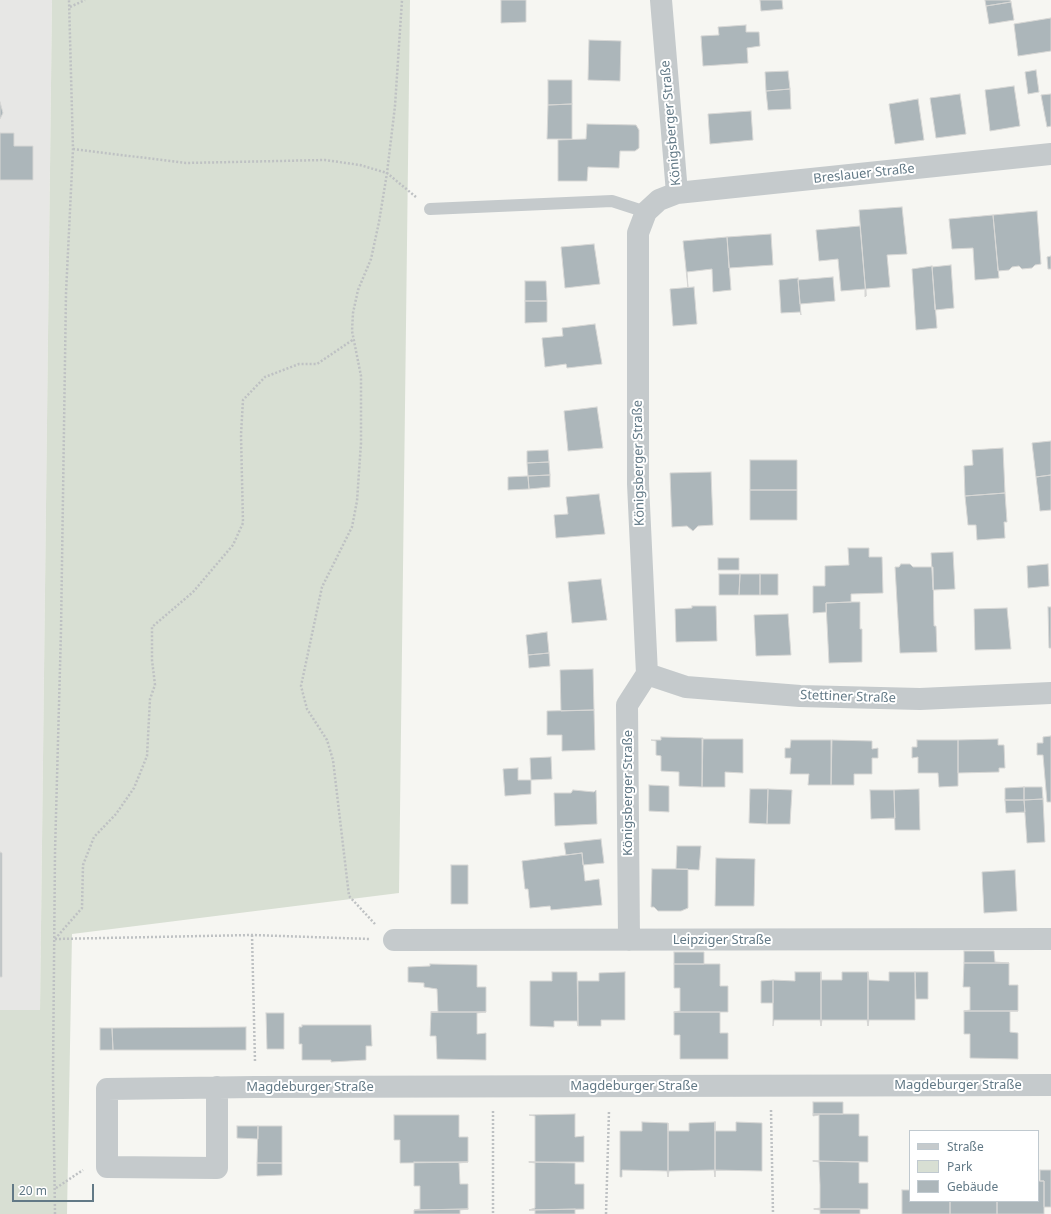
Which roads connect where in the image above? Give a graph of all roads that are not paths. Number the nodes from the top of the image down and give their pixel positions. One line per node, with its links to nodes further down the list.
1 (661, 0): 3 (street, Königsberger Straße)
2 (1051, 154): 3 (street, Breslauer Straße)
3 (677, 193): 5 (street, Königsberger Straße)
4 (430, 208): 5 (lane)
5 (646, 212): 6 (street, Königsberger Straße)
6 (647, 674): 7 (street, Stettiner Straße); 10 (street, Königsberger Straße)
7 (1051, 693)
8 (1051, 939): 10 (street, Leipziger Straße)
9 (394, 940): 10 (street, Leipziger Straße)
10 (628, 940)
11 (1051, 1085): 12 (street, Magdeburger Straße)
12 (217, 1087): 12 (street, Magdeburger Straße)

